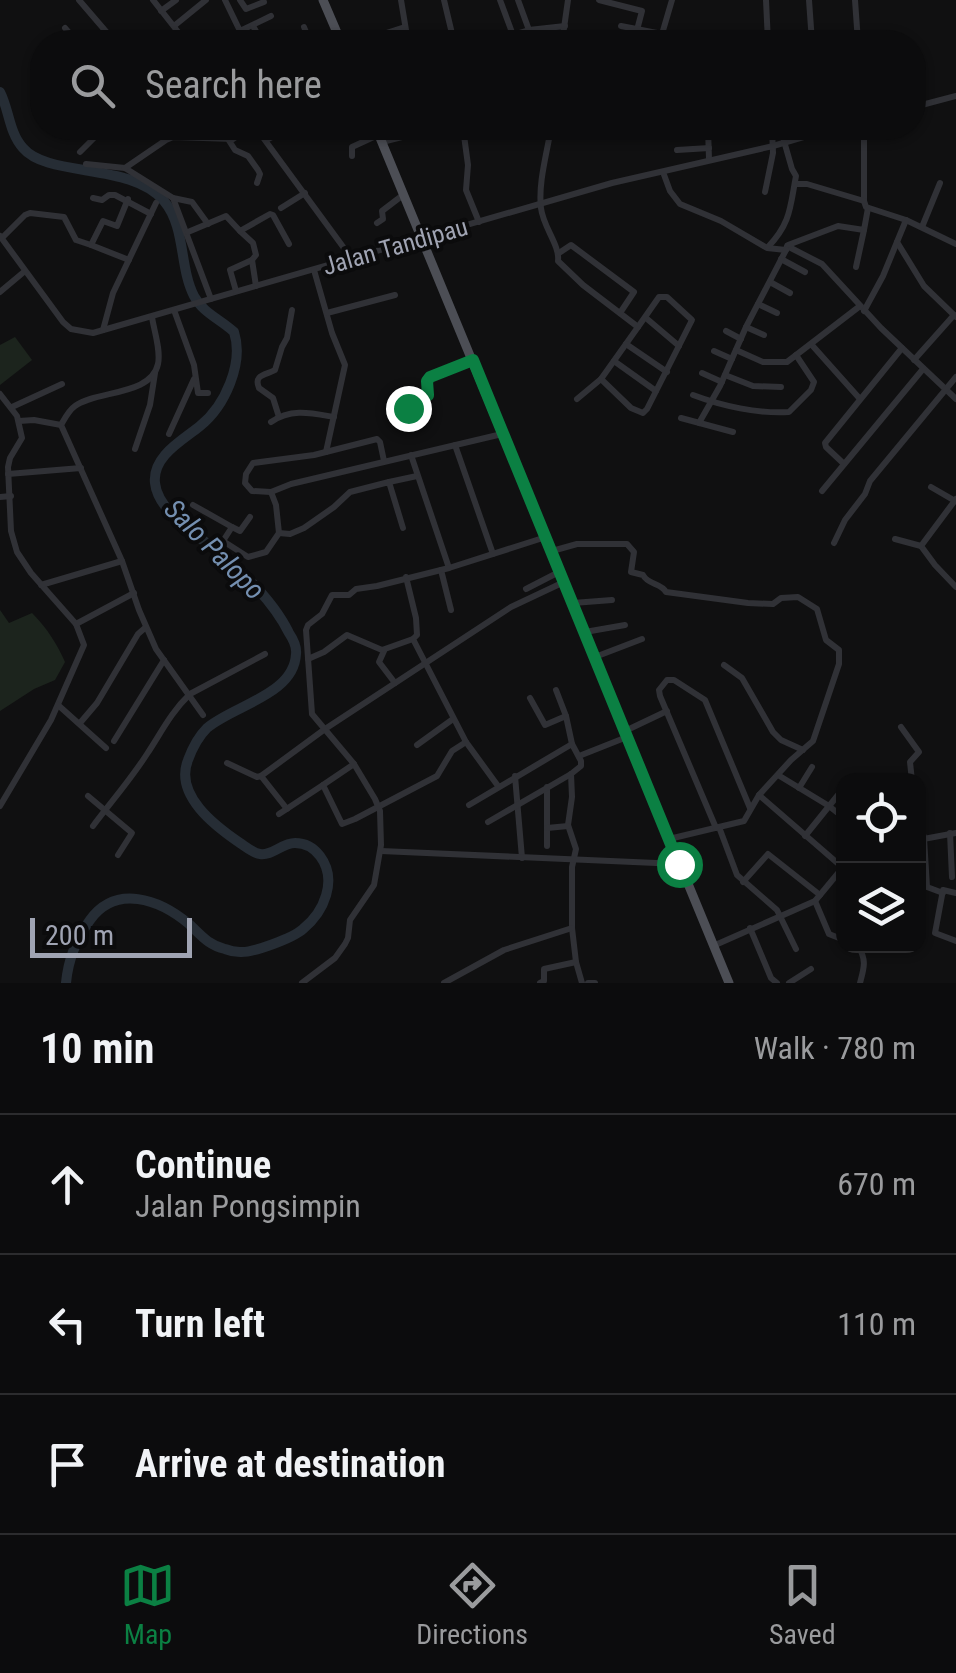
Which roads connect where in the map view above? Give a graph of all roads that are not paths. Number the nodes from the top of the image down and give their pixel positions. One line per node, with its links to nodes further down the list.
1 (79, 0): 26 (street)
2 (152, 0): 19 (street)
3 (176, 0): 19 (street)
4 (206, 0): 21 (street)
5 (226, 0): 22 (street)
6 (240, 0): 18 (street)
7 (323, 0): 29 (main road)
8 (400, 0): 25 (street)
9 (444, 0): 32 (street)
10 (500, 0): 33 (street)
11 (518, 0): 34 (street)
12 (568, 0): 23 (street)
13 (599, 0): 36 (street)
14 (672, 0): 37 (street)
15 (766, 0): 38 (street)
16 (810, 0): 39 (street)
17 (855, 0): 40 (street)
18 (264, 2)
19 (162, 11): 21 (street)
20 (271, 16): 22 (street)
21 (174, 26): 27 (street)
22 (254, 26): 28 (street)
23 (564, 26): 34 (street); 35 (street)
24 (621, 26): 36 (street)
25 (406, 27): 30 (street); 31 (street)
26 (105, 30)
27 (177, 30)
28 (256, 30)
29 (336, 30)
30 (396, 30)
31 (406, 30)
32 (451, 30)
33 (511, 30)
34 (528, 30)
35 (564, 30)
36 (637, 30)
37 (664, 30)
38 (767, 30)
39 (811, 30)
40 (857, 30)
41 (956, 96): 42 (street)
42 (926, 104)
43 (92, 140): 59 (street)
44 (167, 140): 63 (street)
45 (229, 140): 65 (street)
46 (266, 140): 69 (street)
47 (368, 140): 60 (street)
48 (381, 140): 70 (main road)
49 (465, 140): 80 (street)
50 (549, 140): 75 (street)
51 (709, 140): 57 (street)
52 (773, 140): 56 (street)
53 (787, 140): 55 (street, Jalan Tandipau)
54 (864, 140): 76 (street)
55 (784, 141): 56 (street, Jalan Tandipau); 67 (street)
56 (773, 146): 61 (street, Jalan Tandipau); 68 (street)
57 (709, 148): 58 (street); 61 (street)
58 (676, 150)
59 (80, 152)
60 (352, 156)
61 (710, 159): 64 (street, Jalan Tandipau)
62 (86, 164): 63 (street)
63 (124, 168): 72 (street)
64 (664, 172): 75 (street, Jalan Tandipau); 93 (street)
65 (257, 183)
66 (940, 183): 83 (street)
67 (795, 184): 76 (street); 93 (street)
68 (765, 192)
69 (306, 194): 77 (street); 96 (street)
70 (403, 195): 81 (street); 88 (main road)
71 (92, 198): 73 (street)
72 (174, 198): 82 (street); 86 (street)
73 (128, 199): 78 (street); 92 (street)
74 (156, 203): 78 (street)
75 (540, 203): 80 (street, Jalan Tandipau); 95 (street)
76 (866, 205): 79 (street); 84 (street)
77 (280, 208)
78 (151, 214): 97 (street)
79 (906, 220): 83 (street); 89 (street)
80 (478, 222): 88 (street, Jalan Tandipau)
81 (377, 223)
82 (208, 224): 85 (street); 86 (street)
83 (922, 227): 91 (street)
84 (864, 230): 94 (street); 100 (street)
85 (240, 231): 90 (street); 98 (street)
86 (188, 232): 110 (street)
87 (1, 237): 92 (street); 102 (street)
88 (423, 238): 96 (street, Jalan Tandipau); 135 (main road)
89 (897, 242): 112 (street); 118 (street)
90 (289, 244)
91 (956, 244)
92 (92, 245): 97 (street)
93 (768, 248): 94 (street)
94 (786, 248): 99 (street); 112 (street)
95 (559, 253): 116 (street); 116 (street)
96 (352, 259): 101 (street, Jalan Tandipau)
97 (128, 260): 123 (street)
98 (252, 260): 105 (street); 107 (street)
99 (782, 260): 103 (street); 104 (street)
100 (856, 266)
101 (314, 270): 105 (street, Jalan Tandipau); 115 (street)
102 (25, 271): 106 (street); 123 (street)
103 (805, 272)
104 (770, 282): 108 (street); 111 (street)
105 (256, 286): 107 (street, Jalan Tandipau)
106 (0, 292)
107 (236, 292): 110 (street, Jalan Tandipau)
108 (790, 294)
109 (395, 295): 115 (street)
110 (210, 300): 113 (street, Jalan Tandipau)
111 (758, 304): 117 (street); 122 (street)
112 (862, 308): 128 (street); 130 (street)
113 (174, 310): 119 (street, Jalan Tandipau); 143 (street)
114 (292, 310): 158 (street)
115 (327, 313): 159 (street)
116 (620, 313): 121 (street)
117 (777, 313)
118 (955, 316): 136 (street)
119 (152, 317): 123 (street, Jalan Tandipau); 140 (street)
120 (646, 318): 121 (street); 129 (street); 129 (street)
121 (638, 327): 127 (street)
122 (746, 327): 125 (street); 126 (street)
123 (102, 332)
124 (726, 332): 126 (street)
125 (764, 335)
126 (741, 339): 131 (street)
127 (626, 344): 137 (street); 139 (street)
128 (811, 344): 133 (street); 154 (street)
129 (680, 346): 139 (street)
130 (902, 348): 136 (street); 154 (street)
131 (736, 350): 133 (street); 134 (street)
132 (714, 351): 134 (street)
133 (796, 355): 156 (street)
134 (732, 359): 144 (street)
135 (473, 360): 162 (street); 168 (main road)
136 (914, 360): 138 (street)
137 (614, 361): 145 (street); 149 (street)
138 (923, 369): 148 (street); 174 (street)
139 (667, 372): 149 (street)
140 (155, 373): 165 (street); 170 (street)
141 (702, 373): 144 (street)
142 (956, 377): 148 (street)
143 (195, 378): 150 (street); 167 (street)
144 (724, 378): 147 (street); 156 (street)
145 (601, 380): 149 (street); 153 (street)
146 (62, 384): 157 (street)
147 (781, 387)
148 (946, 390): 155 (street); 192 (street)
149 (656, 391)
150 (208, 393)
151 (0, 394): 157 (street)
152 (693, 395): 156 (street)
153 (577, 399)
154 (860, 399): 174 (street)
155 (956, 399)
156 (711, 402): 164 (street)
157 (12, 407): 161 (street)
158 (279, 417): 159 (street); 163 (street)
159 (334, 418): 171 (street)
160 (680, 418): 164 (street)
161 (19, 421): 165 (street); 176 (street)
162 (412, 421)
163 (271, 422)
164 (699, 423): 166 (street)
165 (61, 425): 175 (street)
166 (732, 432)
167 (169, 434)
168 (503, 434): 169 (street); 190 (main road)
169 (455, 445): 172 (street); 195 (street)
170 (135, 448)
171 (326, 452): 173 (street); 181 (street)
172 (411, 455): 173 (street); 177 (street)
173 (384, 461): 181 (street)
174 (844, 464): 180 (street)
175 (82, 468): 176 (street); 196 (street)
176 (8, 474): 182 (street)
177 (417, 476): 178 (street); 197 (street)
178 (389, 482): 188 (street); 189 (street)
179 (931, 486): 184 (street)
180 (822, 491)
181 (270, 492): 189 (street)
182 (11, 496): 183 (street); 200 (street)
183 (0, 497)
184 (955, 500): 193 (street)
185 (193, 505): 187 (street)
186 (250, 517): 187 (street)
187 (232, 527): 189 (street)
188 (403, 528)
189 (279, 534)
190 (546, 537): 194 (main road); 195 (street)
191 (895, 539): 193 (street)
192 (834, 543)
193 (920, 546): 201 (street)
194 (552, 551): 199 (main road); 238 (street)
195 (493, 554): 197 (street)
196 (122, 560): 200 (street); 203 (street)
197 (445, 569): 198 (street); 206 (street)
198 (406, 577): 211 (street); 216 (street)
199 (562, 577): 202 (street); 205 (main road); 218 (street)
200 (41, 585): 207 (street)
201 (956, 587)
202 (526, 590)
203 (134, 594): 207 (street); 209 (street)
204 (612, 600): 205 (street)
205 (573, 604): 210 (main road)
206 (451, 610)
207 (76, 624): 224 (street)
208 (625, 624): 210 (street)
209 (146, 627): 217 (street); 229 (street)
210 (584, 632): 215 (main road)
211 (413, 639): 213 (street); 218 (street)
212 (642, 639): 215 (street)
213 (385, 650): 216 (street); 220 (street)
214 (265, 654): 222 (street)
215 (595, 657): 232 (main road)
216 (308, 659): 231 (street)
217 (164, 660): 222 (street); 233 (street)
218 (424, 664): 220 (street); 228 (street)
219 (724, 665): 238 (street)
220 (395, 683): 231 (street)
221 (556, 690): 227 (street)
222 (190, 694): 226 (street); 261 (street)
223 (530, 698): 227 (street)
224 (58, 704): 229 (street); 257 (street)
225 (667, 710): 232 (street); 260 (street); 267 (street)
226 (203, 715)
227 (566, 716): 235 (street)
228 (453, 719): 234 (street); 236 (street)
229 (80, 724): 237 (street)
230 (901, 727): 243 (street)
231 (325, 728): 241 (street); 246 (street)
232 (626, 734): 239 (street); 271 (main road)
233 (114, 740)
234 (466, 742): 249 (street); 259 (street)
235 (572, 744): 239 (street); 247 (street)
236 (417, 746)
237 (106, 748)
238 (802, 750): 245 (street)
239 (579, 756): 244 (street)
240 (227, 763): 246 (street)
241 (354, 764): 248 (street); 259 (street)
242 (812, 767): 251 (street)
243 (911, 773)
244 (571, 774): 250 (street); 265 (street)
245 (778, 774): 251 (street); 253 (street)
246 (261, 776): 248 (street)
247 (515, 776): 249 (street); 255 (street)
248 (323, 785): 259 (street)
249 (498, 786): 256 (street)
250 (547, 786): 255 (street); 266 (street)
251 (799, 788): 258 (street)
252 (88, 796): 261 (street)
253 (758, 796): 260 (street); 269 (street)
254 (836, 797): 258 (street)
255 (518, 803): 263 (street); 275 (street)
256 (469, 805)
257 (0, 806)
258 (829, 806): 262 (street); 269 (street)
259 (379, 807): 273 (street)
260 (750, 808): 267 (street)
261 (105, 810): 264 (street); 274 (street)
262 (836, 812)
263 (488, 822)
264 (93, 826)
265 (568, 826): 266 (street); 276 (street)
266 (547, 828): 272 (street)
267 (718, 828): 271 (street); 282 (street)
268 (953, 833): 270 (street); 281 (street)
269 (805, 836): 277 (street)
270 (926, 838)
271 (669, 839): 279 (main road)
272 (547, 846)
273 (381, 851): 275 (street); 296 (street)
274 (118, 854)
275 (522, 858): 276 (street)
276 (572, 861): 279 (street); 287 (street)
277 (839, 863)
278 (924, 863): 283 (street)
279 (679, 864): 291 (main road)
280 (836, 875): 285 (street)
281 (952, 877)
282 (743, 882): 285 (street); 286 (street)
283 (942, 893): 284 (street); 290 (street)
284 (956, 893)
285 (817, 898): 286 (street); 289 (street)
286 (780, 915): 288 (street); 292 (street)
287 (572, 928): 294 (street); 297 (street)
288 (750, 928): 291 (street); 301 (street)
289 (836, 936)
290 (956, 941)
291 (713, 946): 300 (main road)
292 (796, 949)
293 (860, 953): 303 (street)
294 (576, 962): 298 (street); 299 (street)
295 (811, 969): 302 (street)
296 (302, 983)
297 (444, 983)
298 (540, 983)
299 (588, 983)
300 (729, 983)
301 (777, 983)
302 (789, 983)
303 (860, 983)

